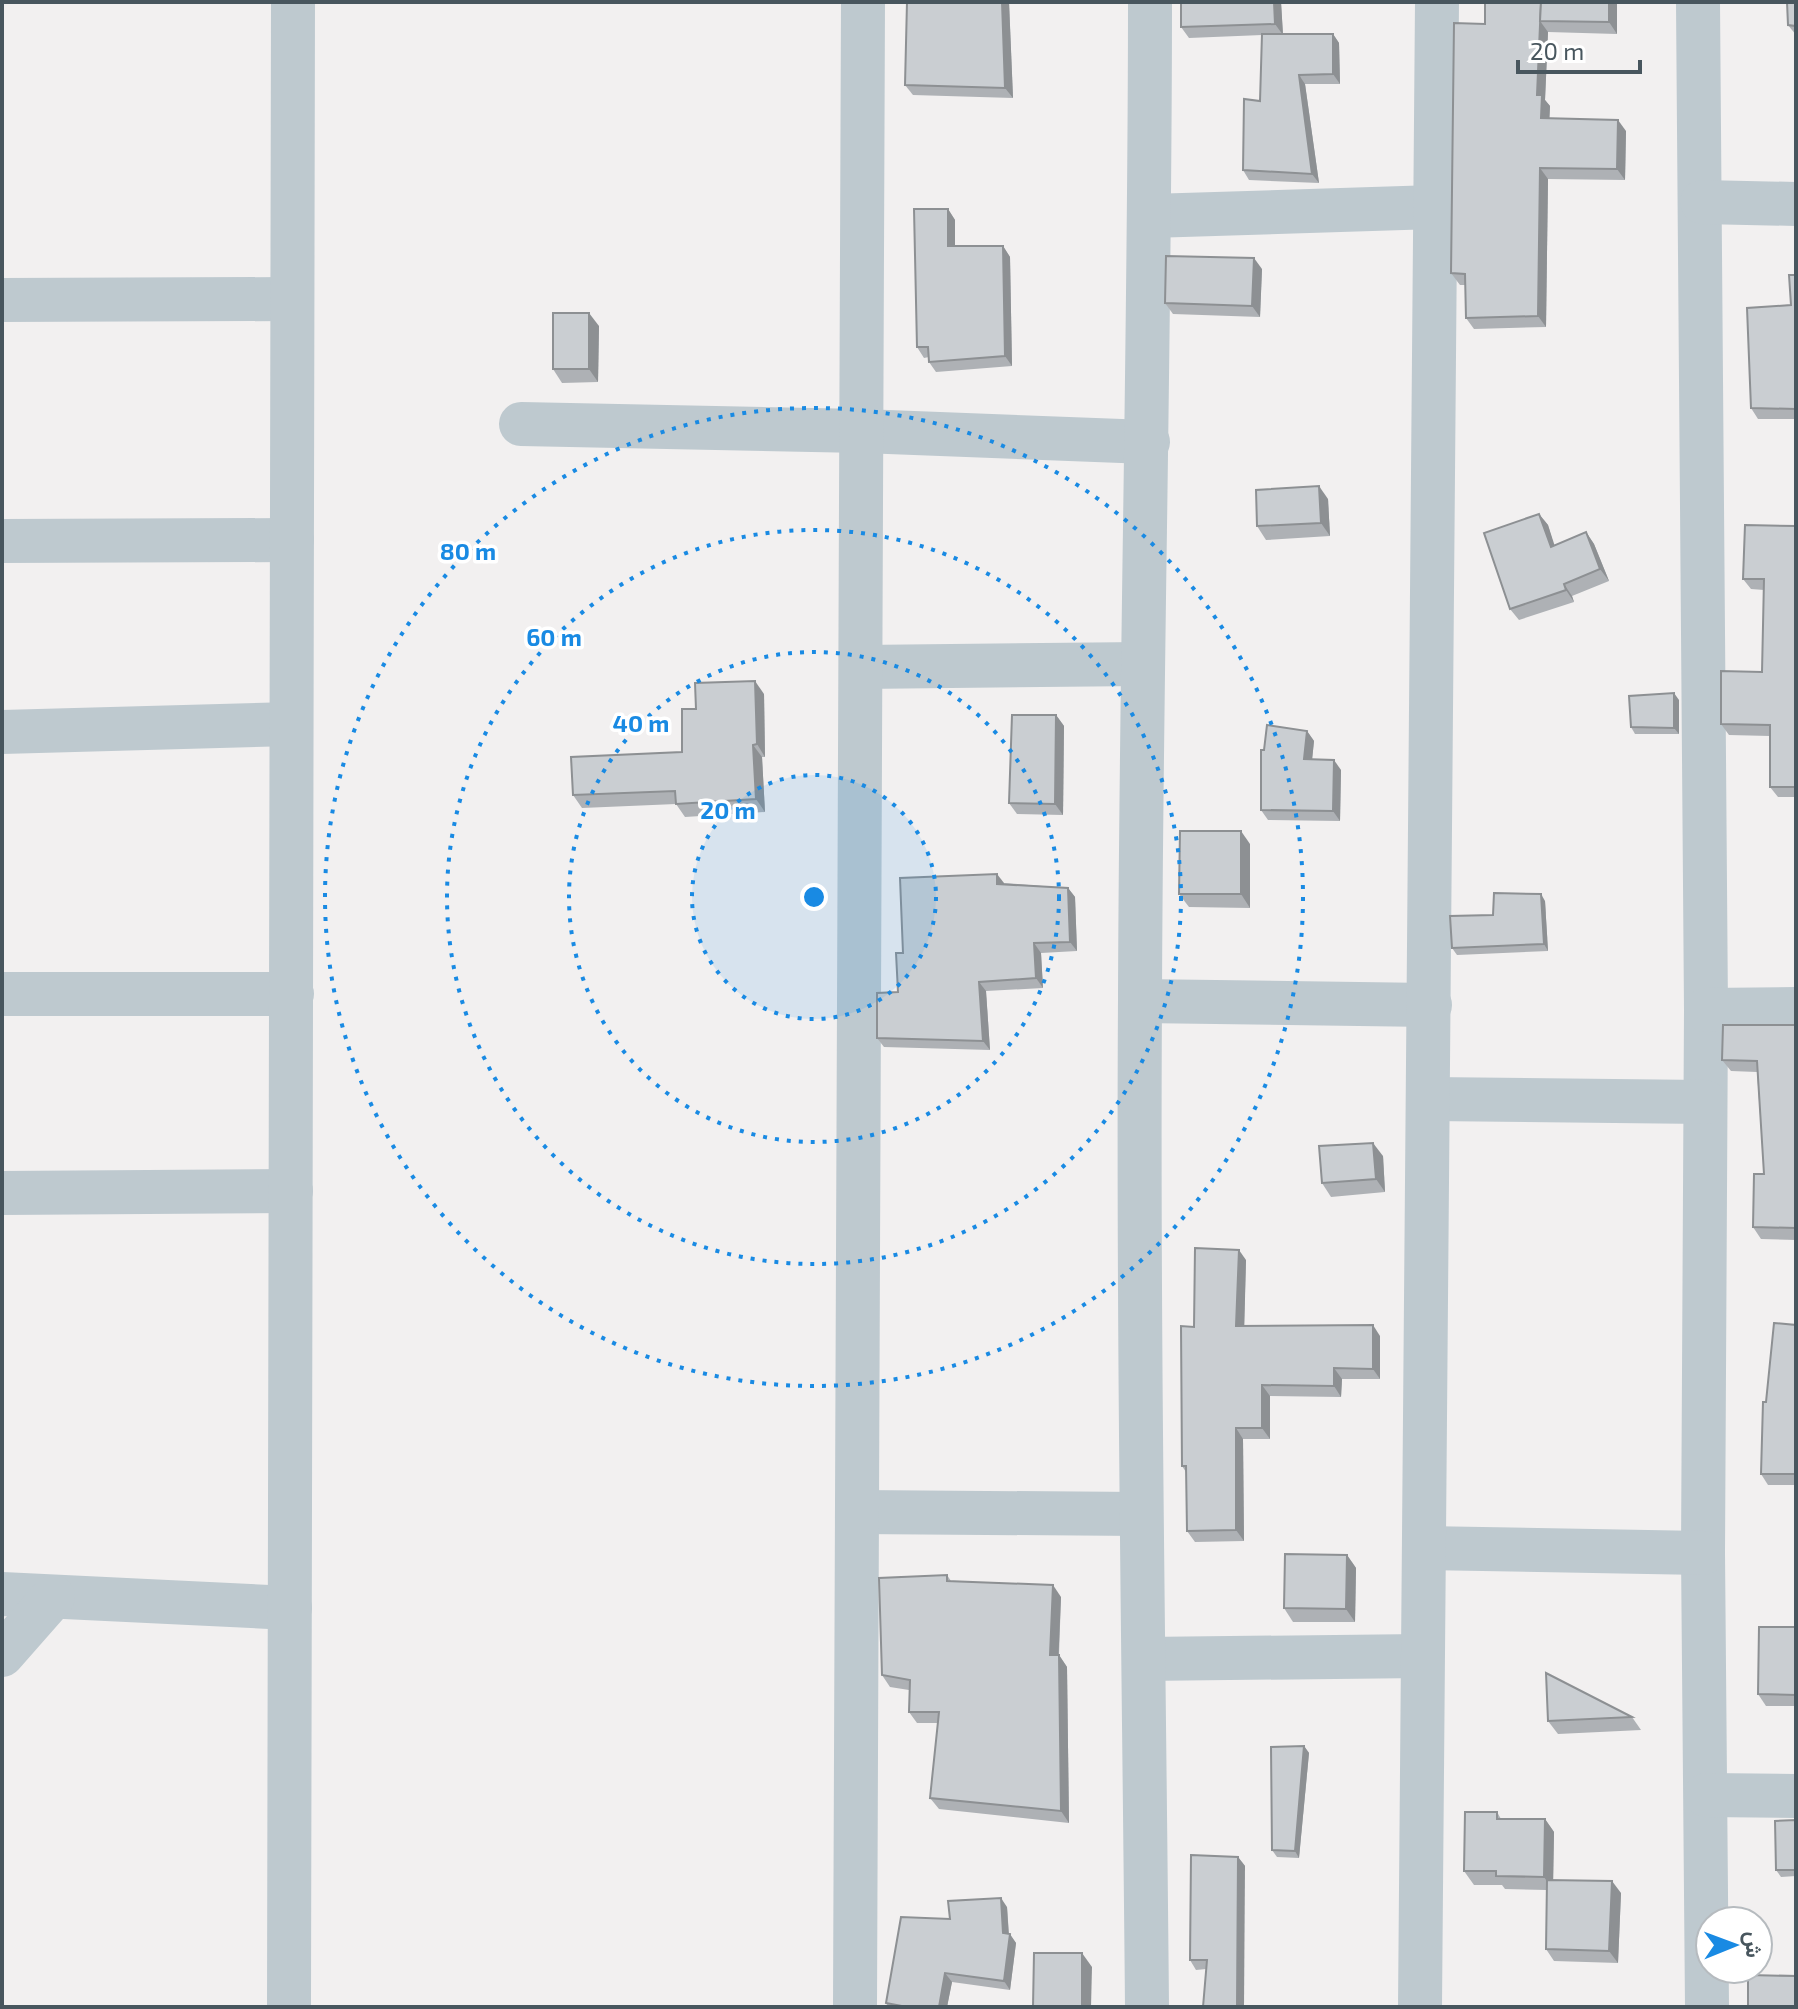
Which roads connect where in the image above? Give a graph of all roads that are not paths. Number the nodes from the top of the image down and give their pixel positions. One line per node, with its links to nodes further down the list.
1 (293, 2): 10 (street)
2 (863, 2): 13 (street)
3 (1150, 2): 9 (street)
4 (1437, 2): 8 (street)
5 (1698, 2): 6 (street)
6 (1702, 202): 7 (street); 26 (street)
7 (1796, 204)
8 (1435, 207): 9 (street); 24 (street)
9 (1150, 216): 14 (street)
10 (292, 299): 11 (street); 15 (street)
11 (2, 300)
12 (521, 424): 13 (street)
13 (862, 431): 14 (street); 18 (street)
14 (1148, 442): 17 (street)
15 (292, 540): 16 (street); 19 (street)
16 (2, 541)
17 (1143, 664): 18 (street); 23 (street)
18 (861, 667): 31 (street)
19 (291, 724): 20 (street); 22 (street)
20 (2, 732)
21 (2, 994): 22 (street)
22 (292, 994): 29 (street)
23 (1140, 1001): 24 (street); 32 (street)
24 (1430, 1005): 27 (street)
25 (1796, 1009): 26 (street)
26 (1706, 1010): 28 (street)
27 (1430, 1099): 28 (street); 33 (street)
28 (1705, 1102): 34 (street)
29 (291, 1191): 30 (street); 37 (street)
30 (2, 1193)
31 (858, 1512): 32 (street); 44 (street)
32 (1141, 1514): 40 (street)
33 (1424, 1548): 34 (street); 39 (street)
34 (1703, 1553): 41 (street)
35 (2, 1594): 36 (street)
36 (53, 1597): 37 (street); 38 (street)
37 (290, 1608): 43 (street)
38 (2, 1655)
39 (1422, 1656): 40 (street); 46 (street)
40 (1144, 1659): 45 (street)
41 (1706, 1795): 42 (street); 47 (street)
42 (1796, 1796)
43 (289, 2007)
44 (855, 2007)
45 (1147, 2007)
46 (1420, 2007)
47 (1707, 2007)

